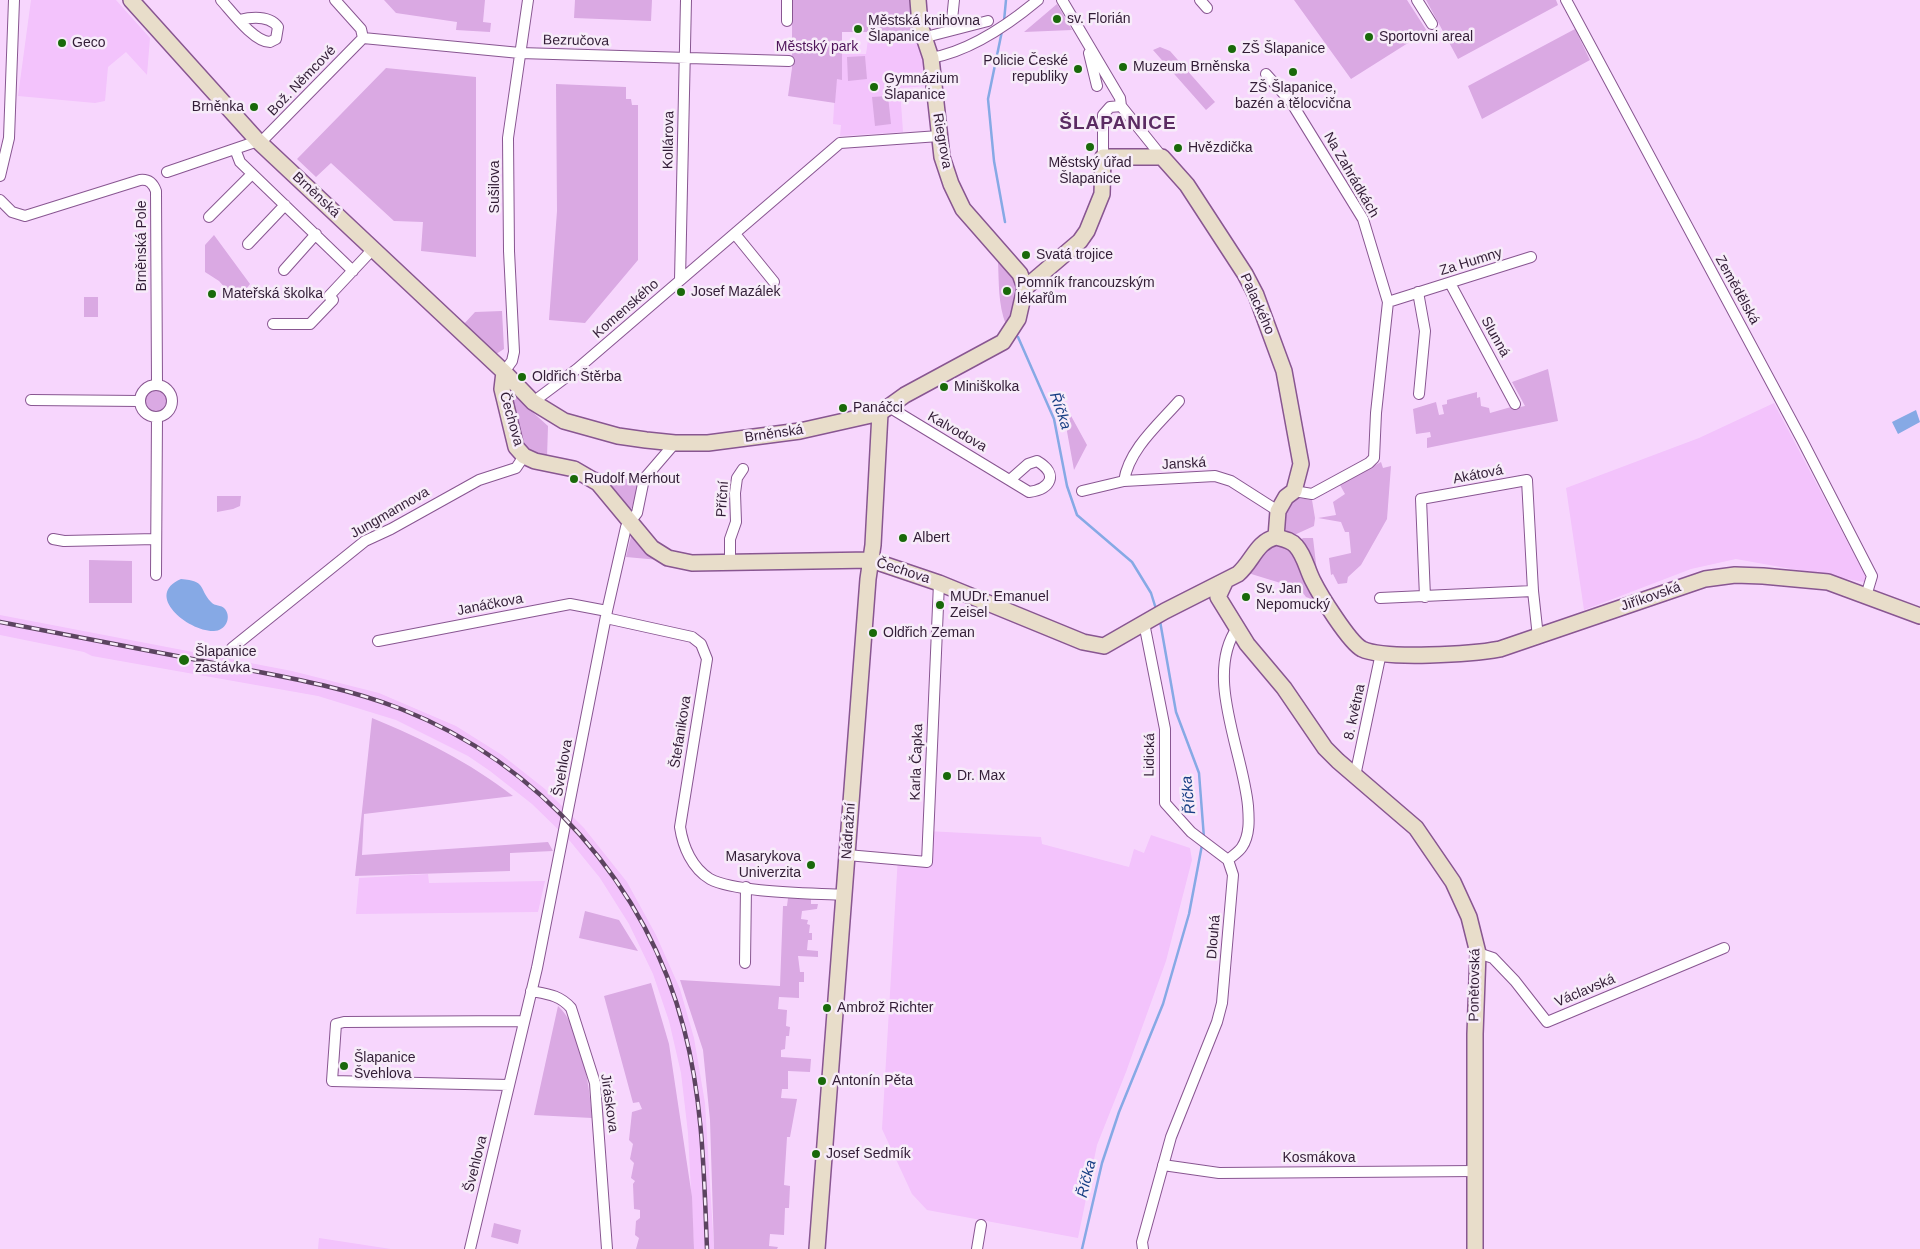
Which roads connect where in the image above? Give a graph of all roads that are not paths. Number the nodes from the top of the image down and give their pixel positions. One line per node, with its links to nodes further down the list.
1 (14, 0): 38 (street)
2 (131, 0): 32 (street, Brněnská)
3 (221, 0): 16 (street)
4 (335, 0): 21 (street)
5 (528, 0): 24 (street, Sušilova)
6 (686, 0): 25 (street, Kollárova)
7 (787, 0): 17 (street)
8 (918, 0): 22 (street, Riegrova)
9 (954, 0): 20 (street)
10 (1038, 0): 26 (street)
11 (1062, 0): 23 (street)
12 (1200, 0): 15 (street)
13 (1417, 0): 19 (street)
14 (1566, 0): 84 (street, Zemědělská)
15 (1207, 8)
16 (239, 20)
17 (786, 21)
18 (988, 21): 20 (street)
19 (1432, 24)
20 (950, 30): 22 (street)
21 (363, 38): 24 (street, Bezručova); 32 (street, Bož. Němcové)
22 (926, 38): 26 (street, Riegrova)
23 (1087, 45): 29 (street); 30 (street)
24 (520, 54): 25 (street, Bezručova); 56 (street, Sušilova)
25 (685, 58): 27 (street, Bezručova); 49 (street, Kollárova)
26 (931, 58): 31 (street, Riegrova)
27 (789, 61)
28 (1266, 74): 54 (street, Na Zahrádkách)
29 (1097, 86)
30 (1121, 106): 34 (street); 35 (street)
31 (939, 136): 43 (street, Komenského); 52 (street, Riegrova)
32 (259, 142): 33 (street); 45 (street, Brněnská)
33 (235, 150): 36 (street); 37 (street, Brněnská)
34 (1103, 157): 35 (street); 52 (street)
35 (1162, 157): 72 (street, Palackého)
36 (167, 172)
37 (252, 174): 40 (street, Brněnská); 41 (street)
38 (0, 176)
39 (0, 200): 57 (street, Brněnská Pole)
40 (285, 206): 42 (street, Brněnská); 44 (street, Brněnská)
41 (209, 217)
42 (316, 234): 47 (street); 48 (street, Brněnská)
43 (735, 234): 49 (street, Komenského); 50 (street)
44 (248, 244)
45 (373, 249): 48 (street); 56 (street, Brněnská)
46 (1531, 257): 51 (street, Za Humny)
47 (284, 270)
48 (352, 270): 55 (street)
49 (680, 280): 62 (street, Komenského)
50 (774, 282)
51 (1450, 283): 53 (street, Za Humny); 63 (street, Slunná)
52 (1025, 288): 64 (street, Brněnská)
53 (1418, 292): 54 (street); 58 (street)
54 (1388, 302): 72 (street, Na Zahrádkách)
55 (273, 324)
56 (504, 372): 62 (street, Brněnská); 67 (street, Čechova)
57 (157, 384): 60 (street); 65 (street)
58 (1419, 394)
59 (31, 400): 60 (street)
60 (139, 401): 65 (street)
61 (1179, 401): 70 (street)
62 (533, 402): 66 (street, Brněnská)
63 (1515, 404)
64 (884, 410): 66 (street, Brněnská); 69 (street, Kalvodova); 78 (street, Nádražní)
65 (157, 417): 77 (street)
66 (675, 443): 74 (street)
67 (524, 456): 74 (street, Čechova); 94 (street, Jungmannova)
68 (743, 469): 79 (street, Příční)
69 (1011, 479)
70 (1124, 481): 71 (street, Janská); 73 (street, Janská)
71 (1082, 491)
72 (1294, 491): 73 (street)
73 (1278, 511): 75 (street)
74 (630, 520): 79 (street, Čechova); 88 (street, Švehlova)
75 (1276, 537): 81 (street, Čechova); 95 (street, Jiříkovská)
76 (53, 539): 77 (street)
77 (156, 539): 80 (street)
78 (871, 560): 79 (street, Čechova); 82 (street, Čechova); 97 (street, Nádražní)
79 (730, 562)
80 (156, 575)
81 (1225, 582): 87 (street, Čechova); 91 (street)
82 (939, 583): 90 (street, Čechova); 97 (street, Karla Čapka)
83 (1532, 591): 85 (street); 85 (street, Akátová); 92 (street, Akátová)
84 (1866, 596): 89 (street, Jiříkovská); 92 (street, Jiříkovská)
85 (1425, 597): 86 (street)
86 (1380, 598)
87 (1186, 601): 90 (street, Čechova); 91 (street)
88 (606, 614): 93 (street, Janáčkova); 99 (street, Štefanikova); 104 (street, Švehlova)
89 (1920, 616)
90 (1147, 622): 98 (street, Lidická)
91 (1233, 622): 96 (street, Ponětovská); 98 (street)
92 (1538, 637): 95 (street, Jiříkovská)
93 (378, 641)
94 (232, 648)
95 (1382, 653): 96 (street, 8. května)
96 (1355, 776): 102 (street, Ponětovská)
97 (847, 855): 100 (street, Nádražní)
98 (1228, 860): 107 (street, Dlouhá)
99 (746, 887): 100 (street, Štefanikova); 103 (street)
100 (844, 895): 113 (street, Nádražní)
101 (1724, 948): 102 (street, Václavská)
102 (1478, 953): 108 (street, Ponětovská)
103 (745, 962)
104 (531, 991): 105 (street, Švehlova); 112 (street, Jiráskova)
105 (524, 1021): 106 (street, Švehlova); 106 (street)
106 (509, 1085): 111 (street, Švehlova)
107 (1163, 1165): 108 (street, Kosmákova); 110 (street, Dlouhá)
108 (1476, 1171): 115 (street, Ponětovská)
109 (981, 1225): 114 (street)
110 (1140, 1247)
111 (470, 1249)
112 (607, 1249)
113 (817, 1249)
114 (977, 1249)
115 (1475, 1249)

